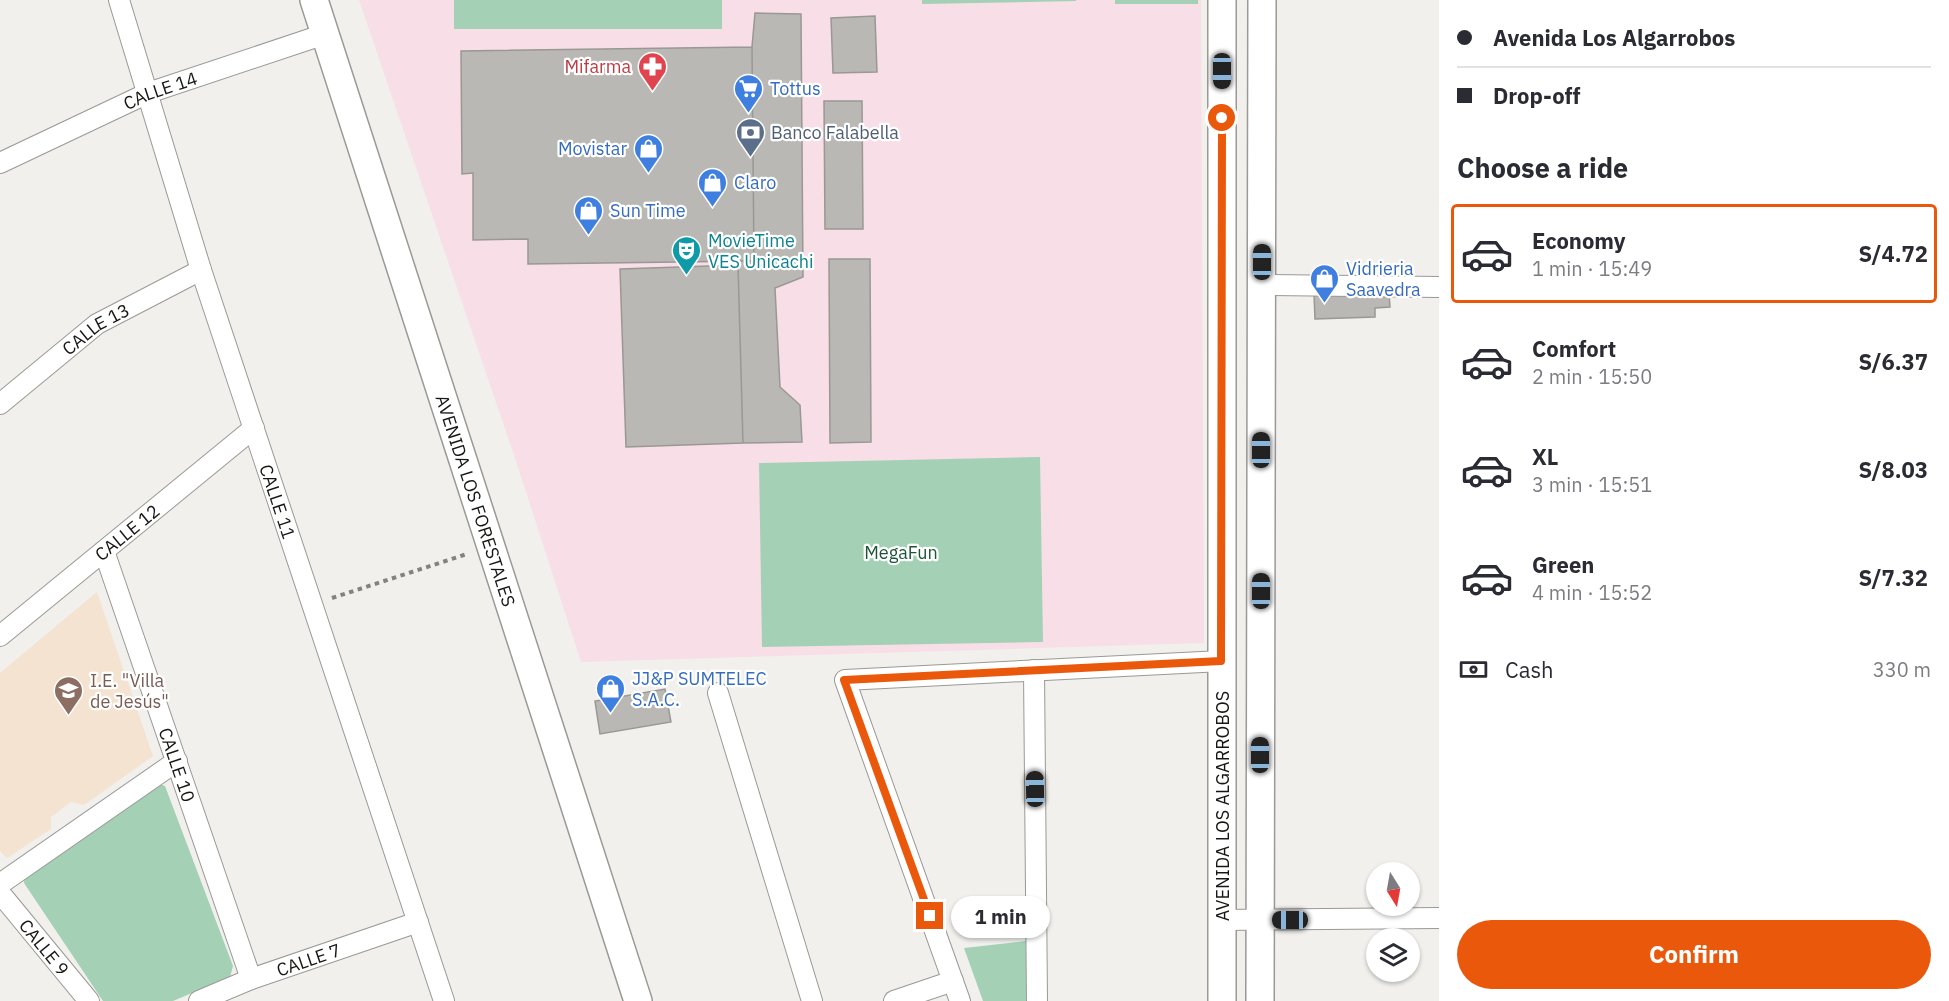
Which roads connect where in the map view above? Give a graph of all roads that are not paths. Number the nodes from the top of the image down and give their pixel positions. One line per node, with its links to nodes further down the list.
1 (119, 0): 6 (street, CALLE 11)
2 (314, 0): 5 (street, AVENIDA LOS FORESTALES)
3 (1222, 0): 15 (street, AVENIDA LOS ALGARROBOS)
4 (1262, 0): 9 (street)
5 (325, 34): 6 (street, CALLE 14); 30 (street, AVENIDA LOS FORESTALES)
6 (148, 93): 7 (street, CALLE 14); 8 (street, CALLE 11)
7 (0, 163)
8 (201, 270): 11 (street, CALLE 13); 12 (street, CALLE 11)
9 (1262, 285): 10 (street); 23 (street)
10 (1439, 287)
11 (0, 404)
12 (254, 428): 13 (street, CALLE 12); 24 (street, CALLE 11)
13 (104, 551): 14 (street, CALLE 12); 18 (street, CALLE 10)
14 (0, 636)
15 (1221, 661): 16 (street); 22 (street, AVENIDA LOS ALGARROBOS)
16 (1034, 670): 26 (street); 34 (street)
17 (718, 693): 31 (street)
18 (177, 761): 19 (street); 25 (street, CALLE 10)
19 (0, 884)
20 (0, 893): 27 (street, CALLE 9)
21 (1439, 918): 23 (street)
22 (1222, 920): 23 (street); 35 (street, AVENIDA LOS ALGARROBOS)
23 (1260, 920): 36 (street)
24 (418, 922): 25 (street, CALLE 7); 29 (street, CALLE 11)
25 (251, 979): 28 (street, CALLE 7)
26 (953, 981): 32 (street); 33 (street)
27 (89, 1001)
28 (199, 1001)
29 (444, 1001)
30 (638, 1001)
31 (812, 1001)
32 (894, 1001)
33 (960, 1001)
34 (1037, 1001)
35 (1222, 1001)
36 (1260, 1001)

